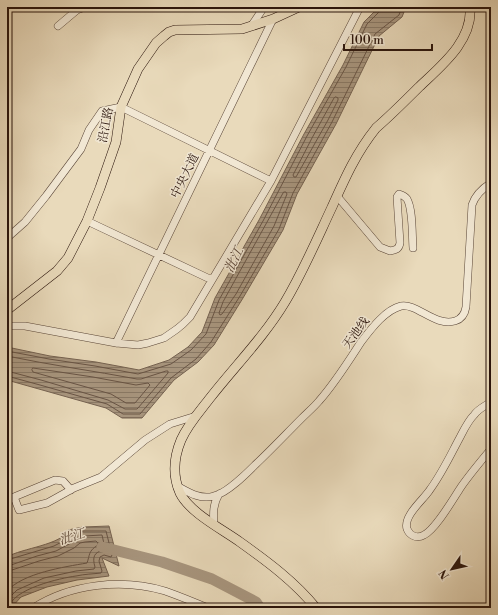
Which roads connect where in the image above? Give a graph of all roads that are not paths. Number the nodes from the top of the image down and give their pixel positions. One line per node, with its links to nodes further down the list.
1 (85, 7): 8 (street)
2 (264, 7): 7 (street)
3 (299, 7): 6 (main road, 沿江路)
4 (360, 7): 11 (street)
5 (470, 7): 13 (main road)
6 (273, 19): 7 (main road, 沿江路); 10 (street, 中央大道)
7 (252, 25): 9 (main road, 沿江路)
8 (58, 26)
9 (121, 107): 10 (street); 14 (main road, 沿江路); 15 (street)
10 (210, 150): 11 (street); 17 (street, 中央大道)
11 (271, 181): 18 (street)
12 (491, 183): 27 (street, 天池线)
13 (337, 196): 16 (street); 23 (main road)
14 (87, 221): 17 (street); 19 (main road, 沿江路)
15 (7, 238)
16 (413, 248)
17 (159, 255): 18 (street); 21 (street, 中央大道)
18 (212, 280): 21 (street)
19 (7, 310)
20 (7, 326): 21 (street)
21 (116, 343)
22 (491, 402): 24 (street)
23 (196, 416): 25 (main road); 26 (street)
24 (491, 449)
25 (177, 486): 27 (street, 天池线); 29 (main road)
26 (71, 490): 28 (street); 28 (street)
27 (219, 494): 29 (street)
28 (10, 497)
29 (214, 525): 32 (main road)
30 (33, 608): 31 (street)
31 (208, 608)
32 (316, 608)

